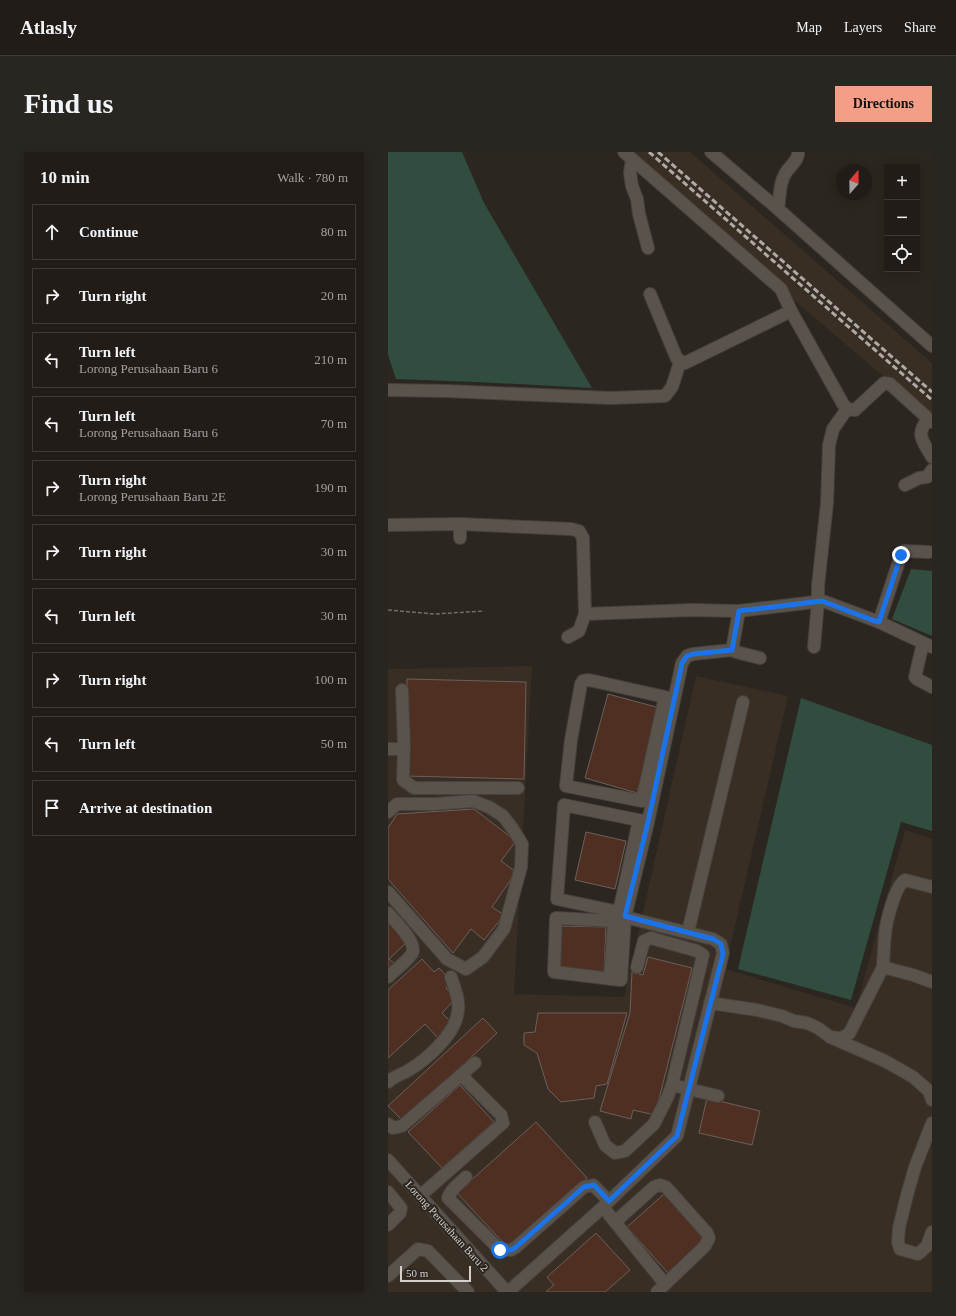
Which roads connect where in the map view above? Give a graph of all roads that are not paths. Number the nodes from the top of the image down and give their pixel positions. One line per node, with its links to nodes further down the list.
1 (711, 152): 4 (street)
2 (798, 152): 4 (street)
3 (628, 155): 5 (street); 7 (street)
4 (778, 209): 8 (street)
5 (648, 248)
6 (650, 294): 9 (street)
7 (791, 311): 9 (street); 11 (street)
8 (932, 346)
9 (680, 362): 10 (street)
10 (388, 390)
11 (847, 409): 12 (street); 20 (street)
12 (930, 420): 13 (street)
13 (932, 457)
14 (932, 470): 15 (street)
15 (905, 485)
16 (460, 524): 17 (street); 18 (street); 22 (street)
17 (388, 525)
18 (460, 538)
19 (929, 552): 23 (street)
20 (818, 601): 21 (street); 23 (street); 26 (street)
21 (739, 611): 22 (street); 27 (street)
22 (585, 614): 24 (street)
23 (879, 622): 25 (street)
24 (568, 637)
25 (928, 645): 29 (street)
26 (814, 647)
27 (732, 650): 28 (street); 31 (street)
28 (760, 658)
29 (932, 687)
30 (402, 690): 33 (street)
31 (670, 698): 31 (street); 37 (street)
32 (743, 702): 42 (street)
33 (404, 746): 34 (street); 35 (street)
34 (388, 749)
35 (518, 788)
36 (388, 812): 39 (street)
37 (644, 821): 37 (street); 41 (street)
38 (932, 887): 44 (street)
39 (388, 892)
40 (388, 913): 45 (street)
41 (625, 916): 42 (street); 47 (street)
42 (688, 932): 49 (street)
43 (637, 967): 54 (street)
44 (883, 967): 48 (street); 50 (street)
45 (388, 977)
46 (451, 977): 53 (street)
47 (615, 979): 47 (street)
48 (932, 982)
49 (710, 1003): 50 (street); 55 (street)
50 (830, 1037): 57 (street)
51 (475, 1063): 52 (street)
52 (461, 1075): 60 (street); 64 (street)
53 (388, 1082)
54 (672, 1085): 55 (street); 58 (street)
55 (688, 1088): 56 (street); 65 (street)
56 (718, 1096)
57 (932, 1100)
58 (595, 1122)
59 (932, 1123): 68 (street)
60 (388, 1124)
61 (388, 1160): 64 (street, Lorong Perusahaan Baru 2)
62 (466, 1177): 65 (street)
63 (388, 1192): 67 (street)
64 (420, 1196): 72 (street, Lorong Perusahaan Baru 2)
65 (606, 1204): 66 (street); 72 (street)
66 (615, 1222): 70 (street); 70 (street)
67 (388, 1225)
68 (932, 1232)
69 (388, 1276): 71 (street)
70 (661, 1288)
71 (468, 1292)
72 (507, 1292)

